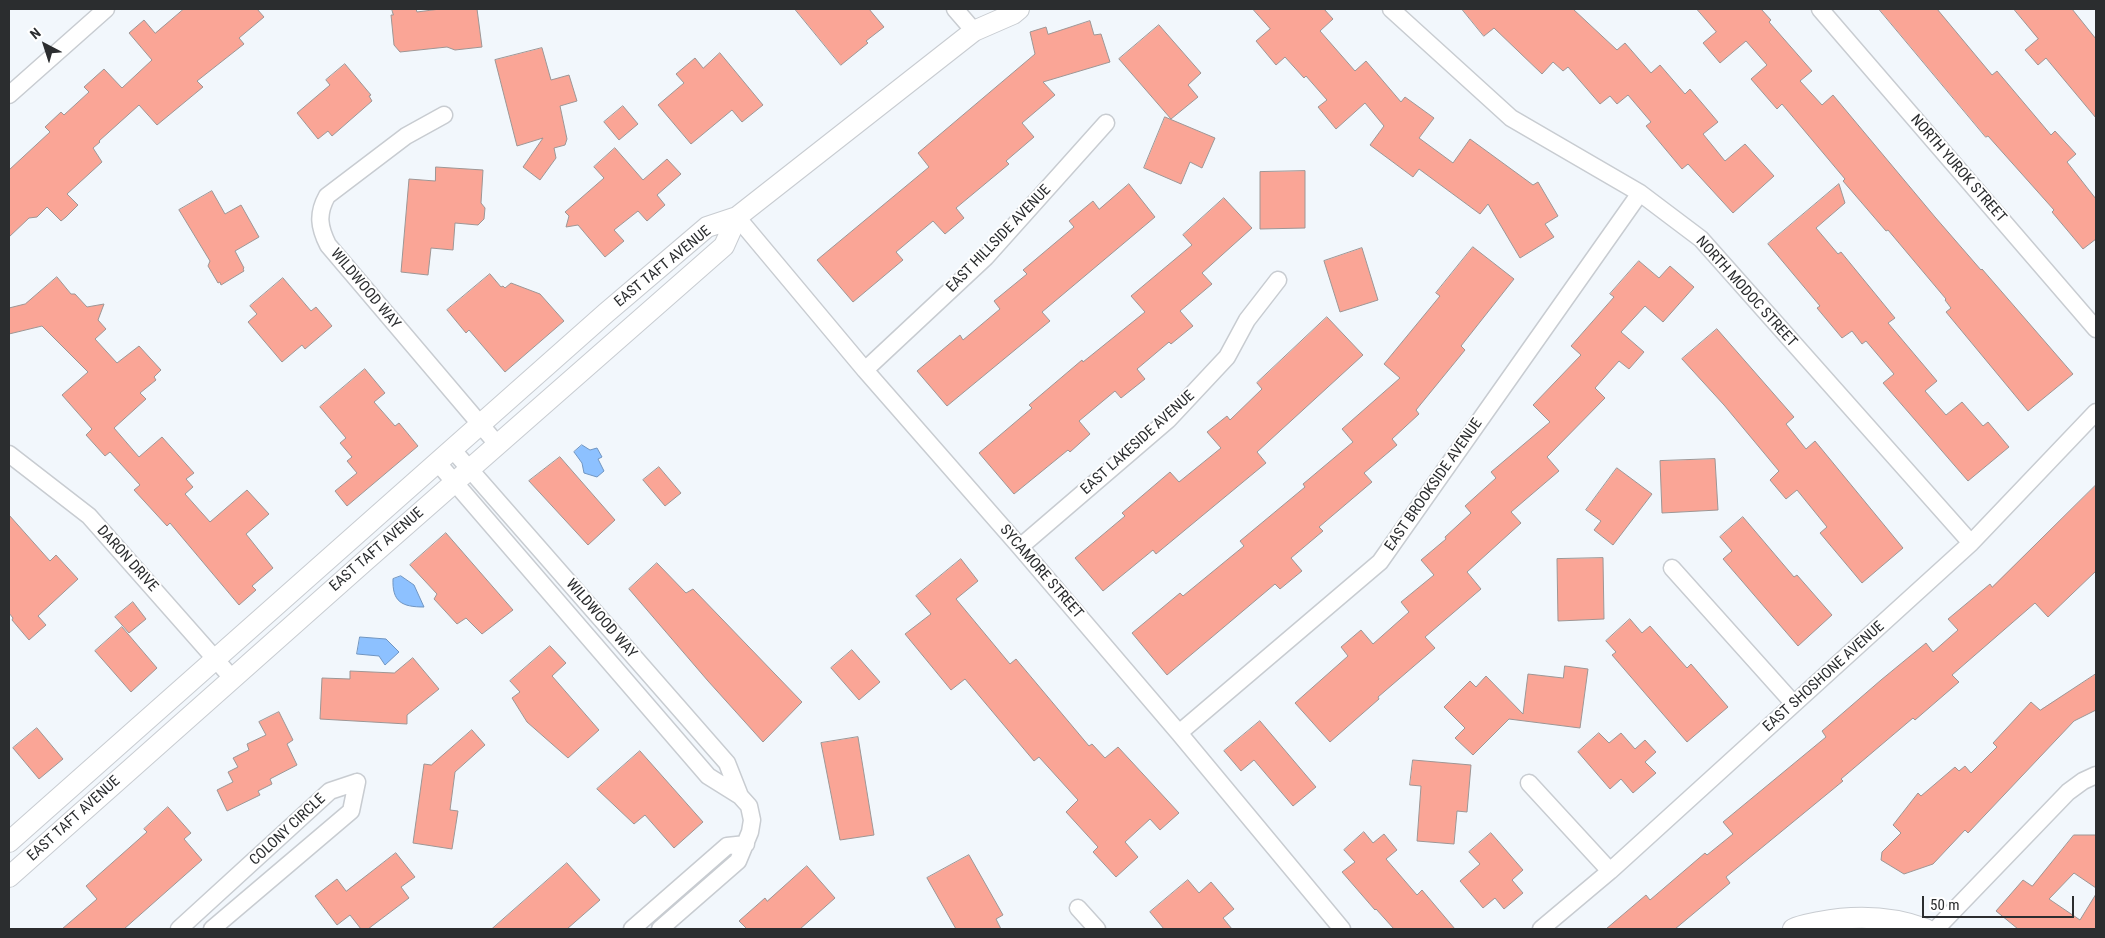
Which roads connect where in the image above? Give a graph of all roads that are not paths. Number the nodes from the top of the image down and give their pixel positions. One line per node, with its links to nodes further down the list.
1 (106, 9): 8 (street)
2 (955, 9): 7 (street)
3 (989, 9): 7 (street, EAST TAFT AVENUE)
4 (1020, 9): 7 (street, EAST TAFT AVENUE)
5 (1392, 9): 11 (street, NORTH MODOC STREET)
6 (1820, 9): 14 (street, NORTH YUROK STREET)
7 (974, 31): 12 (street, EAST TAFT AVENUE)
8 (9, 95)
9 (444, 115): 17 (street, WILDWOOD WAY)
10 (1106, 124): 15 (street, EAST HILLSIDE AVENUE)
11 (1640, 193): 23 (street, NORTH MODOC STREET); 31 (street, EAST BROOKSIDE AVENUE)
12 (737, 217): 15 (street, SYCAMORE STREET); 17 (street, EAST TAFT AVENUE); 18 (street, EAST TAFT AVENUE)
13 (1278, 280): 24 (street, EAST LAKESIDE AVENUE)
14 (2096, 329)
15 (865, 370): 24 (street, SYCAMORE STREET)
16 (2096, 412): 23 (street, EAST SHOSHONE AVENUE)
17 (481, 424): 18 (street, WILDWOOD WAY); 20 (street, EAST TAFT AVENUE)
18 (498, 444): 21 (street, EAST TAFT AVENUE)
19 (9, 454): 28 (street, DARON DRIVE)
20 (445, 456): 21 (street, WILDWOOD WAY); 22 (street, WILDWOOD WAY); 28 (street, EAST TAFT AVENUE)
21 (470, 469): 22 (street, EAST TAFT AVENUE); 26 (street, WILDWOOD WAY)
22 (455, 482): 27 (street, WILDWOOD WAY); 29 (street, EAST TAFT AVENUE)
23 (1971, 543): 30 (street, EAST SHOSHONE AVENUE)
24 (1020, 547): 31 (street, SYCAMORE STREET)
25 (1672, 568): 30 (street)
26 (584, 599): 27 (street); 34 (street, WILDWOOD WAY)
27 (567, 612): 34 (street, WILDWOOD WAY)
28 (215, 659): 29 (street, DARON DRIVE); 35 (street, EAST TAFT AVENUE)
29 (232, 678): 39 (street, EAST TAFT AVENUE)
30 (1794, 704): 38 (street, EAST SHOSHONE AVENUE)
31 (1179, 733): 47 (street, SYCAMORE STREET)
32 (2096, 775): 51 (street)
33 (1529, 783): 38 (street)
34 (740, 796): 36 (street, WILDWOOD WAY)
35 (9, 842)
36 (746, 844): 44 (street); 45 (street)
37 (246, 869): 40 (street); 40 (street, COLONY CIRCLE); 42 (street, COLONY CIRCLE)
38 (1610, 871): 48 (street, EAST SHOSHONE AVENUE)
39 (9, 877)
40 (262, 886): 43 (street, COLONY CIRCLE)
41 (1078, 908): 46 (street)
42 (179, 929)
43 (212, 929)
44 (632, 929)
45 (660, 929)
46 (1097, 929)
47 (1342, 929)
48 (1541, 929)
49 (1793, 929): 50 (street)
50 (1926, 929)
51 (1936, 929)

